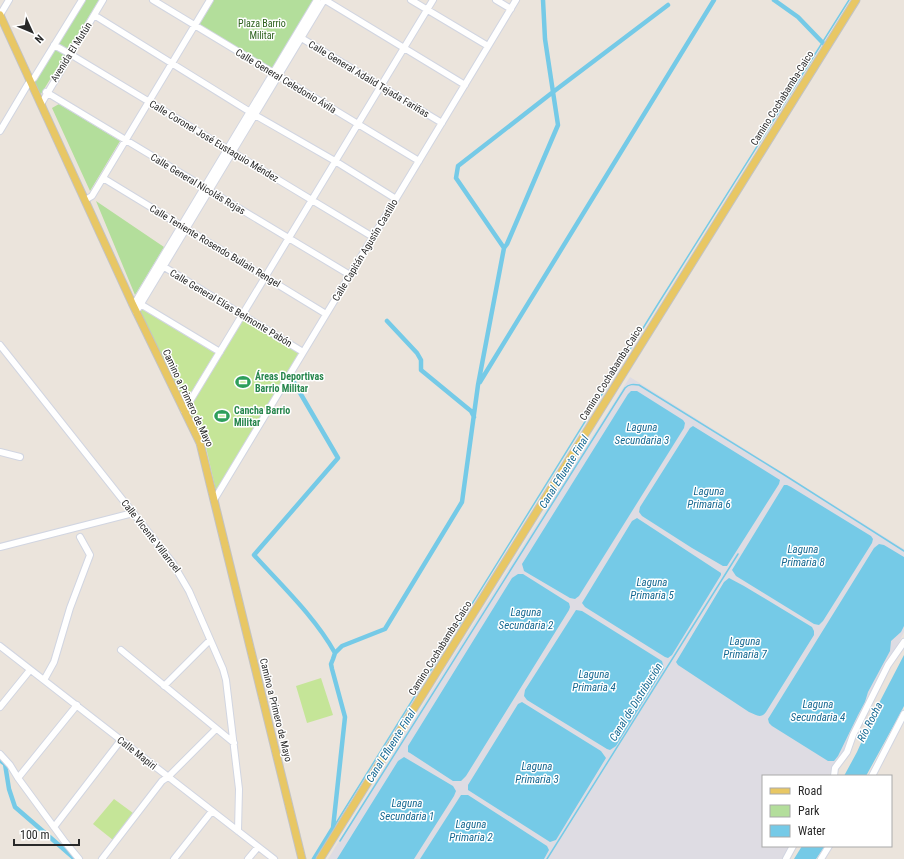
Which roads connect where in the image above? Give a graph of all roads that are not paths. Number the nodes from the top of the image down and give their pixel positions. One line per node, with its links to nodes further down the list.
1 (9, 0): 16 (street)
2 (82, 0): 19 (street, Avenida El Mutún)
3 (103, 0): 15 (street, Avenida El Mutún)
4 (153, 0): 17 (street, Calle General Celedonio Ávila)
5 (210, 0): 17 (street)
6 (317, 0): 18 (street)
7 (324, 0): 18 (street); 21 (street)
8 (411, 0): 13 (street)
9 (432, 0): 13 (street)
10 (496, 0): 14 (street)
11 (516, 0): 14 (street, Calle Capitán Agustín Castillo)
12 (856, 0): 93 (main road, Camino Cochabamba-Caico)
13 (427, 9): 20 (street); 21 (street)
14 (511, 9): 20 (street, Calle Capitán Agustín Castillo)
15 (94, 15): 22 (street, Avenida El Mutún); 23 (street)
16 (1, 19): 25 (main road, Camino a Primero de Mayo)
17 (195, 26): 23 (street); 24 (street, Calle General Celedonio Ávila)
18 (299, 36): 24 (street); 27 (street, Calle General Adalid Tejada Fariñas)
19 (54, 45): 22 (street, Calle Coronel José Eustaquio Méndez); 25 (street, Avenida El Mutún)
20 (488, 46): 26 (street, Calle Capitán Agustín Castillo)
21 (404, 48): 26 (street); 27 (street)
22 (70, 54): 28 (street, Avenida El Mutún); 29 (street, Calle Coronel José Eustaquio Méndez)
23 (172, 64): 29 (street); 31 (street)
24 (276, 75): 31 (street); 33 (street, Calle General Celedonio Ávila)
25 (31, 82): 30 (main road, Camino a Primero de Mayo); 34 (street, Avenida El Mutún)
26 (465, 85): 32 (street, Calle Capitán Agustín Castillo)
27 (381, 86): 32 (street, Calle General Adalid Tejada Fariñas); 33 (street)
28 (46, 92): 30 (street, Avenida El Mutún); 35 (street, Calle General Nicolás Rojas)
29 (149, 102): 35 (street); 36 (street, Calle Coronel José Eustaquio Méndez)
30 (40, 104): 42 (main road, Camino a Primero de Mayo)
31 (253, 113): 36 (street); 37 (street)
32 (442, 123): 38 (street, Calle Capitán Agustín Castillo)
33 (358, 124): 37 (street); 38 (street, Calle General Celedonio Ávila)
34 (0, 131)
35 (126, 140): 39 (street); 40 (street, Calle General Nicolás Rojas)
36 (230, 151): 40 (street); 43 (street, Calle Coronel José Eustaquio Méndez)
37 (335, 161): 41 (street); 43 (street)
38 (419, 161): 41 (street, Calle Capitán Agustín Castillo)
39 (103, 178): 42 (street); 44 (street, Calle Teniente Rosendo Bullain Rengel)
40 (207, 189): 44 (street); 46 (street, Calle General Nicolás Rojas)
41 (396, 199): 45 (street, Calle Capitán Agustín Castillo)
42 (85, 200): 50 (main road, Camino a Primero de Mayo)
43 (312, 201): 45 (street, Calle Coronel José Eustaquio Méndez); 46 (street)
44 (184, 227): 47 (street); 49 (street, Calle Teniente Rosendo Bullain Rengel)
45 (373, 237): 48 (street, Calle Capitán Agustín Castillo)
46 (289, 238): 48 (street, Calle General Nicolás Rojas); 49 (street)
47 (161, 265): 50 (street); 52 (street, Calle General Elías Belmonte Pabón)
48 (350, 276): 51 (street, Calle Capitán Agustín Castillo)
49 (266, 277): 51 (street, Calle Teniente Rosendo Bullain Rengel); 52 (street)
50 (136, 303): 54 (street); 56 (main road, Camino a Primero de Mayo)
51 (326, 314): 55 (street, Calle Capitán Agustín Castillo)
52 (242, 315): 54 (street); 55 (street, Calle General Elías Belmonte Pabón)
53 (0, 347): 60 (street, Calle Vicente Villarroel)
54 (220, 352): 56 (street)
55 (303, 352): 59 (street, Calle Capitán Agustín Castillo)
56 (184, 411): 59 (main road, Camino a Primero de Mayo)
57 (0, 452): 58 (street)
58 (20, 457)
59 (214, 500): 92 (main road, Camino a Primero de Mayo)
60 (133, 513): 62 (street); 63 (street, Calle Vicente Villarroel)
61 (80, 537): 68 (street)
62 (0, 547)
63 (210, 640): 69 (street); 75 (street, Calle Vicente Villarroel)
64 (904, 642): 77 (street)
65 (0, 646): 67 (street, Calle Mapiri)
66 (121, 650): 69 (street)
67 (30, 670): 68 (street, Calle Mapiri); 71 (street)
68 (44, 680): 70 (street, Calle Mapiri)
69 (164, 686): 73 (street)
70 (76, 705): 74 (street, Calle Mapiri); 80 (street)
71 (0, 707)
72 (904, 714): 78 (street)
73 (216, 729): 75 (street); 79 (street)
74 (120, 740): 79 (street, Calle Mapiri); 82 (street)
75 (234, 743): 83 (street, Calle Vicente Villarroel)
76 (0, 754): 80 (street)
77 (834, 775)
78 (873, 775)
79 (168, 777): 81 (street, Calle Mapiri); 88 (street)
80 (18, 778): 82 (street)
81 (212, 811): 83 (street, Calle Mapiri); 89 (street)
82 (54, 827): 87 (street)
83 (238, 831): 84 (street, Calle Mapiri)
84 (258, 847): 90 (street); 91 (street, Calle Mapiri)
85 (792, 847): 94 (street)
86 (828, 847): 95 (street)
87 (79, 859)
88 (102, 859)
89 (174, 859)
90 (248, 859)
91 (274, 859)
92 (302, 859)
93 (320, 859)
94 (786, 859)
95 (821, 859)

